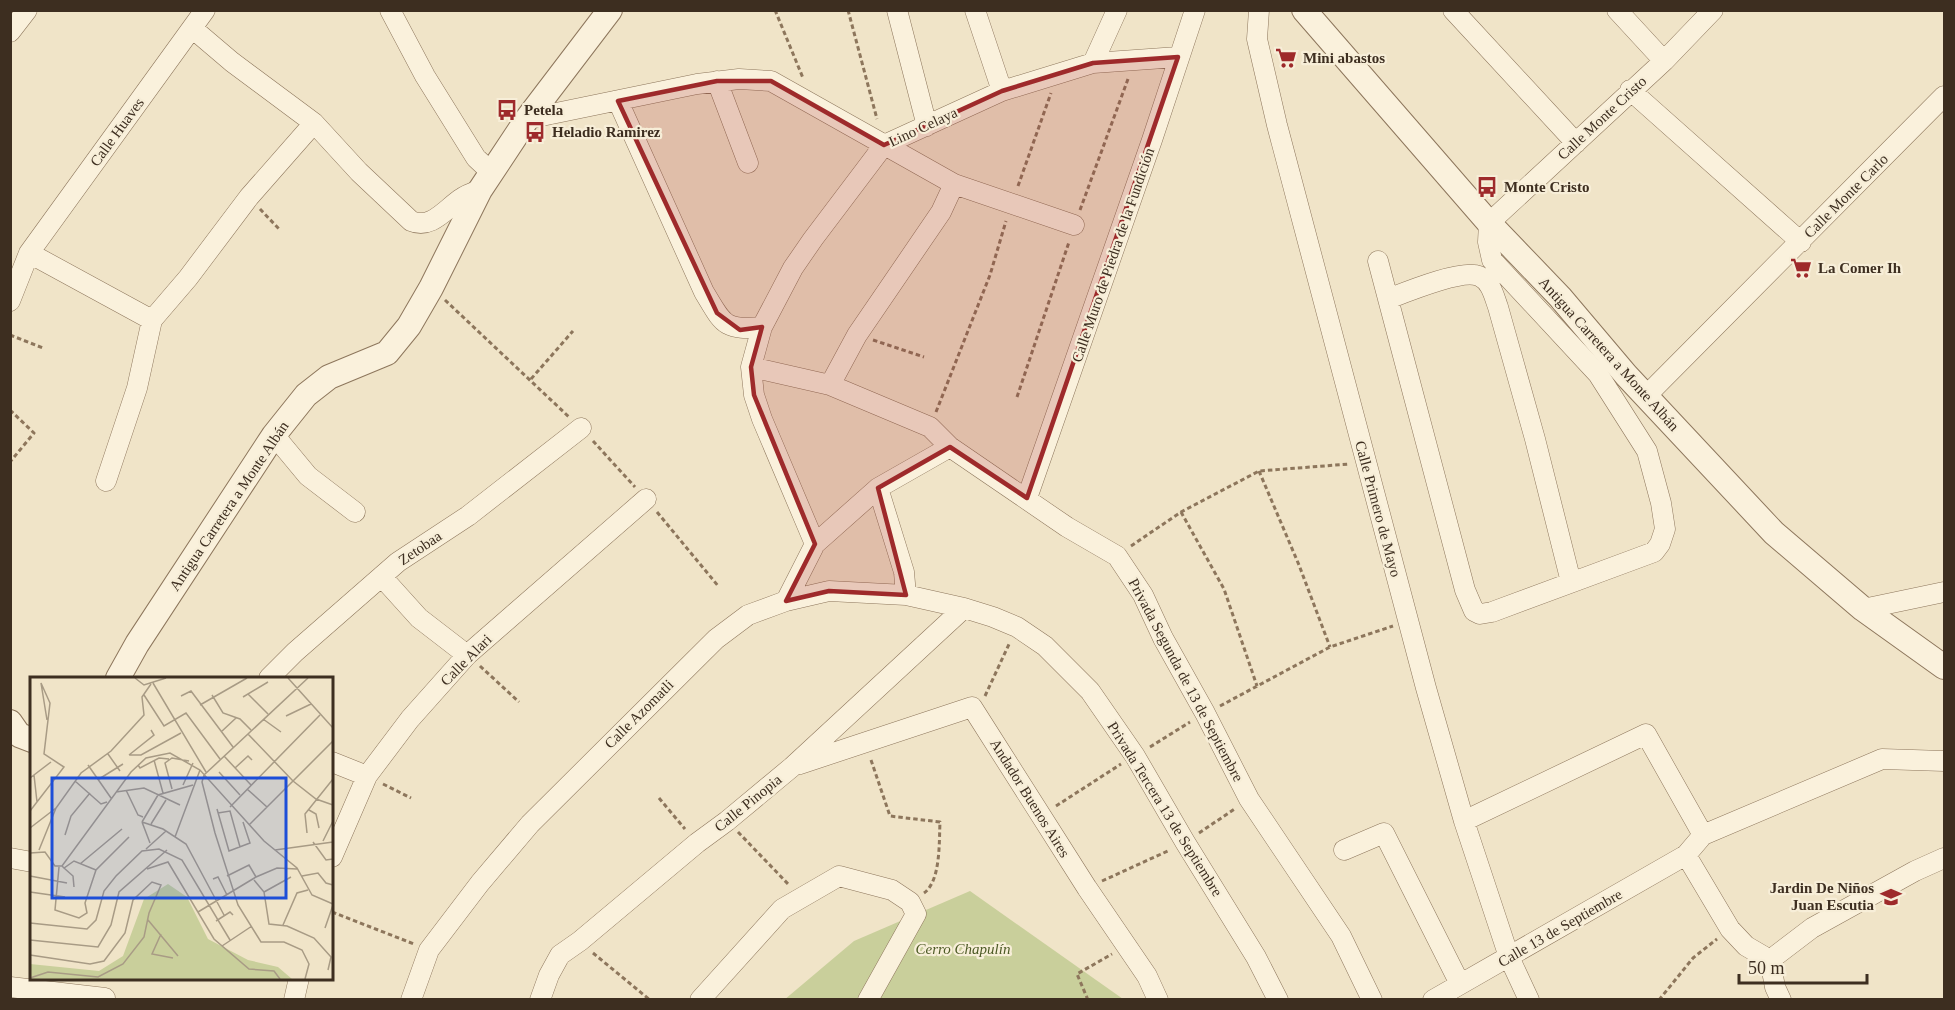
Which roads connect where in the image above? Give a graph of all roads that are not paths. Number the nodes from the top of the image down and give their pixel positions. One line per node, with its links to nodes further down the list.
1 (27, 10): 15 (street)
2 (205, 10): 14 (street, Calle Huaves)
3 (390, 10): 30 (street)
4 (610, 10): 24 (street, Antigua Carretera a Monte Albán)
5 (897, 10): 26 (street)
6 (975, 10): 21 (street)
7 (1117, 10): 18 (street)
8 (1195, 10): 16 (street, Calle Muro de Piedra de la Fundición)
9 (1259, 10): 73 (street, Calle Primero de Mayo)
10 (1304, 10): 32 (street, Antigua Carretera a Monte Albán)
11 (1453, 10): 27 (street)
12 (1617, 10): 17 (street)
13 (1713, 10): 17 (street, Calle Monte Cristo)
14 (192, 28): 25 (street); 35 (street, Calle Huaves)
15 (10, 32)
16 (1178, 57): 18 (street, Lino Celaya); 50 (street, Calle Muro de Piedra de la Fundición)
17 (1664, 61): 20 (street, Calle Monte Cristo)
18 (1093, 63): 21 (street, Lino Celaya)
19 (717, 81): 23 (street); 28 (street); 29 (street)
20 (1630, 90): 27 (street, Calle Monte Cristo); 34 (street)
21 (1002, 91): 26 (street, Lino Celaya)
22 (1944, 96): 34 (street, Calle Monte Carlo)
23 (618, 101): 24 (street); 41 (street)
24 (527, 119): 30 (street, Antigua Carretera a Monte Albán)
25 (314, 123): 30 (street); 40 (street)
26 (927, 126): 28 (street, Lino Celaya)
27 (1576, 143): 32 (street, Calle Monte Cristo)
28 (884, 145): 31 (street); 41 (street, Lino Celaya)
29 (748, 163)
30 (486, 182): 46 (street, Antigua Carretera a Monte Albán)
31 (954, 184): 33 (street); 43 (street)
32 (1489, 223): 44 (street, Antigua Carretera a Monte Albán); 55 (street)
33 (1074, 225)
34 (1801, 242): 44 (street, Calle Monte Carlo)
35 (29, 253): 37 (street); 39 (street); 40 (street)
36 (1378, 261): 38 (street)
37 (10, 267)
38 (1388, 299): 55 (street); 55 (street)
39 (10, 301)
40 (152, 320): 48 (street)
41 (762, 327): 42 (street, Lino Celaya)
42 (751, 367): 43 (street); 53 (street)
43 (830, 385): 47 (street, Privada Segunda de 13 de Septiembre)
44 (1646, 396): 60 (street, Antigua Carretera a Monte Albán)
45 (581, 428): 54 (street, Zetobaa)
46 (274, 435): 52 (street); 63 (street, Antigua Carretera a Monte Albán)
47 (950, 447): 49 (street); 50 (street, Privada Segunda de 13 de Septiembre)
48 (106, 481)
49 (878, 488): 53 (street); 57 (street)
50 (1027, 498): 95 (street, Privada Segunda de 13 de Septiembre)
51 (646, 499): 61 (street, Calle Alari)
52 (355, 512)
53 (815, 544): 58 (street)
54 (382, 577): 61 (street); 64 (street, Zetobaa)
55 (1571, 582)
56 (1944, 592): 60 (street)
57 (906, 595): 58 (street, Calle Azomatli); 59 (street, Calle Azomatli)
58 (786, 601): 89 (street, Calle Azomatli)
59 (964, 608): 66 (street, Calle Pinopia); 94 (street, Privada Tercera 13 de Septiembre)
60 (1863, 609): 62 (street, Antigua Carretera a Monte Albán)
61 (467, 655): 72 (street, Calle Alari)
62 (1944, 667)
63 (119, 677)
64 (270, 677)
65 (10, 722): 67 (street)
66 (836, 728): 68 (street); 71 (street, Calle Pinopia)
67 (30, 739)
68 (848, 748): 71 (street); 93 (street, Andador Buenos Aires)
69 (1944, 761): 74 (street)
70 (333, 762): 72 (street)
71 (792, 767): 90 (street, Calle Pinopia)
72 (367, 776): 76 (street, Calle Alari)
73 (1464, 820): 74 (street); 81 (street, Calle Primero de Mayo)
74 (1703, 835): 77 (street, Calle 13 de Septiembre)
75 (1344, 850): 84 (street)
76 (333, 855)
77 (1686, 855): 81 (street, Calle 13 de Septiembre); 82 (street)
78 (10, 858): 80 (street)
79 (1944, 858): 82 (street)
80 (30, 862)
81 (1509, 957): 84 (street, Calle 13 de Septiembre); 97 (street, Calle Primero de Mayo)
82 (1770, 960): 98 (street)
83 (299, 980): 88 (street)
84 (1460, 984): 96 (street, Calle 13 de Septiembre)
85 (10, 987): 86 (street)
86 (38, 990): 87 (street)
87 (105, 998)
88 (294, 999)
89 (411, 999)
90 (540, 999)
91 (700, 999): 92 (street)
92 (868, 999)
93 (1158, 999)
94 (1278, 999)
95 (1372, 999)
96 (1433, 999)
97 (1529, 999)
98 (1781, 999)

